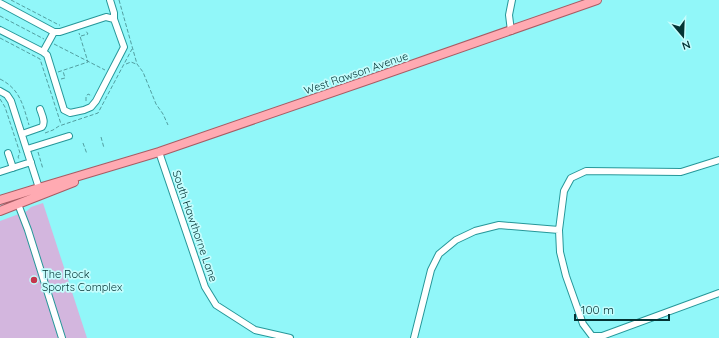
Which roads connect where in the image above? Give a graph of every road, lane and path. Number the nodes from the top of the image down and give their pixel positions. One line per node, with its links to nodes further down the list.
1 (10, 0): 9 (path)
2 (110, 0): 8 (street)
3 (119, 0): 19 (path)
4 (512, 0): 12 (street)
5 (597, 0): 12 (main road, West Rawson Avenue)
6 (0, 3): 13 (street)
7 (0, 16): 17 (path)
8 (114, 18): 13 (street); 20 (street)
9 (64, 24)
10 (0, 30): 20 (street)
11 (78, 30): 15 (path)
12 (511, 31): 45 (main road, West Rawson Avenue)
13 (54, 32): 20 (street)
14 (88, 34): 15 (path)
15 (80, 36): 21 (path)
16 (0, 38): 35 (path)
17 (45, 40)
18 (52, 43): 21 (path)
19 (132, 49): 22 (path); 23 (path)
20 (43, 52)
21 (88, 62): 25 (path); 27 (path)
22 (124, 64): 23 (path); 24 (path)
23 (137, 64): 36 (path)
24 (121, 69)
25 (62, 70): 26 (path); 29 (path)
26 (56, 72)
27 (108, 72)
28 (0, 78): 37 (path)
29 (65, 78)
30 (0, 90): 38 (street)
31 (88, 94): 33 (path)
32 (0, 99): 49 (path)
33 (88, 104)
34 (40, 109): 38 (street)
35 (62, 125)
36 (168, 126)
37 (30, 128)
38 (22, 134): 43 (street)
39 (69, 136): 43 (street)
40 (101, 137): 42 (path)
41 (83, 142): 47 (path)
42 (104, 148)
43 (26, 149): 50 (street)
44 (37, 149): 53 (path)
45 (159, 152): 51 (main road, West Rawson Avenue); 62 (street, South Hawthorne Lane)
46 (8, 153): 52 (street)
47 (87, 154)
48 (719, 160): 59 (street)
49 (20, 161)
50 (30, 162): 52 (street); 55 (street)
51 (122, 164): 55 (main road, West Rawson Avenue); 57 (main road, West Rawson Avenue)
52 (13, 168): 54 (street)
53 (43, 169)
54 (0, 172)
55 (39, 188): 56 (main road, West Rawson Avenue)
56 (0, 200)
57 (18, 204): 58 (main road, West Rawson Avenue); 61 (street)
58 (0, 211)
59 (559, 230): 60 (street); 63 (street)
60 (719, 293)
61 (62, 338)
62 (290, 338)
63 (414, 338)

